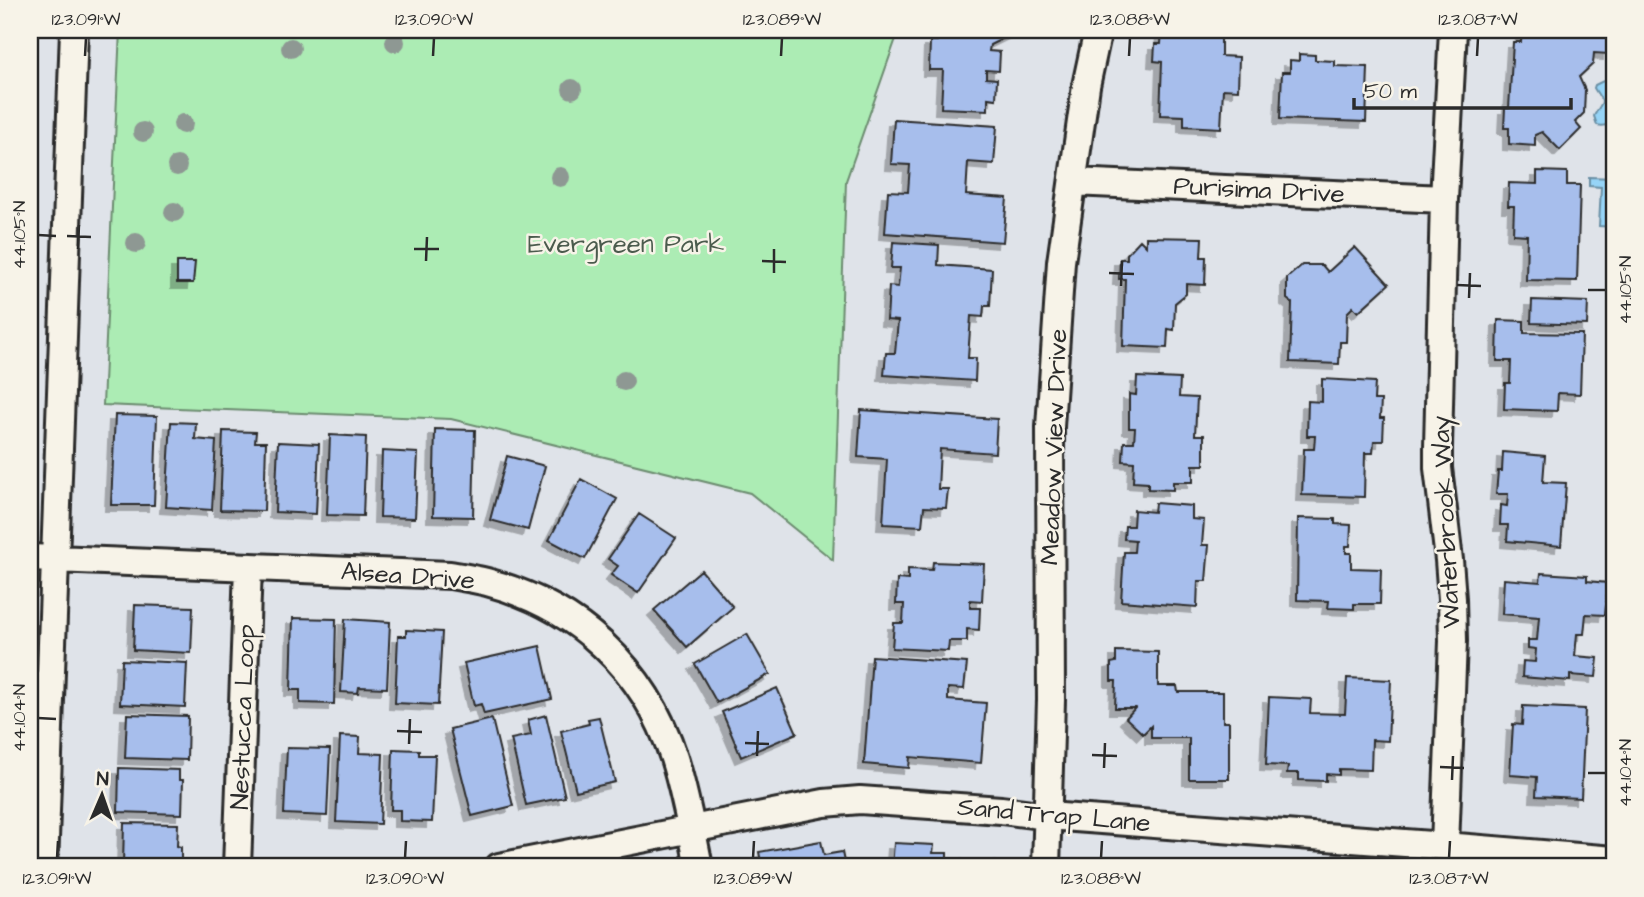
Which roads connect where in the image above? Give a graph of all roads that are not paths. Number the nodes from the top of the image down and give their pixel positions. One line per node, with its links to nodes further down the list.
1 (74, 30): 6 (street)
2 (1098, 30): 4 (street, Meadow View Drive)
3 (1453, 30): 5 (street, Waterbrook Way)
4 (1073, 182): 5 (street, Purisima Drive); 8 (street, Meadow View Drive)
5 (1444, 199): 10 (street, Waterbrook Way)
6 (43, 558): 7 (street, Alsea Drive); 12 (street)
7 (248, 567): 9 (street, Alsea Drive); 13 (street, Nestucca Loop)
8 (1048, 816): 9 (street, Sand Trap Lane); 10 (street, Sand Trap Lane); 16 (street, Meadow View Drive)
9 (691, 828): 14 (street, Sand Trap Lane); 15 (street)
10 (1445, 846): 11 (street, Sand Trap Lane)
11 (1614, 860)
12 (44, 867)
13 (237, 867)
14 (499, 867)
15 (699, 867)
16 (1046, 867)

